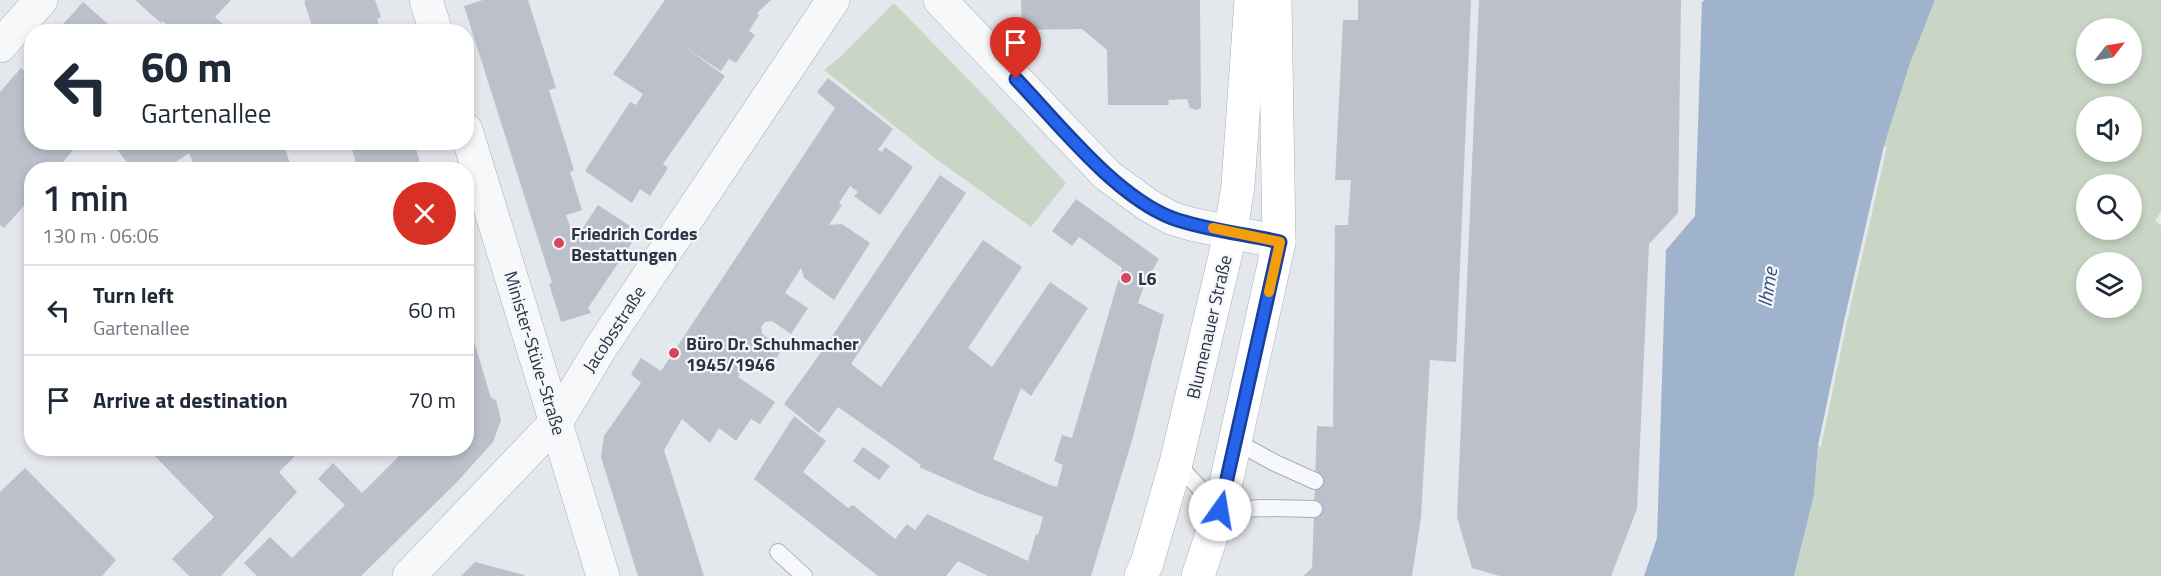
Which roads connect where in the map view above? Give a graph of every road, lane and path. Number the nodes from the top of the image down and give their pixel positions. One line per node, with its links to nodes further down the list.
1 (41, 0): 8 (street)
2 (426, 0): 7 (street)
3 (833, 0): 12 (street, Jacobsstraße)
4 (940, 0): 10 (street)
5 (1251, 0): 10 (street, Blumenauer Straße)
6 (1275, 0): 11 (street)
7 (434, 24)
8 (0, 46)
9 (472, 150): 12 (street, Minister-Stüve-Straße)
10 (1231, 231): 11 (street); 14 (street, Blumenauer Straße)
11 (1280, 242): 13 (street)
12 (557, 421): 19 (street, Jacobsstraße); 20 (street, Minister-Stüve-Straße)
13 (1235, 441): 15 (lane); 17 (street)
14 (1176, 463): 17 (lane); 22 (street, Blumenauer Straße)
15 (1315, 481)
16 (1314, 509): 17 (lane)
17 (1220, 510): 23 (street)
18 (778, 552): 21 (lane)
19 (409, 576)
20 (603, 576)
21 (804, 576)
22 (1141, 576)
23 (1198, 576)

